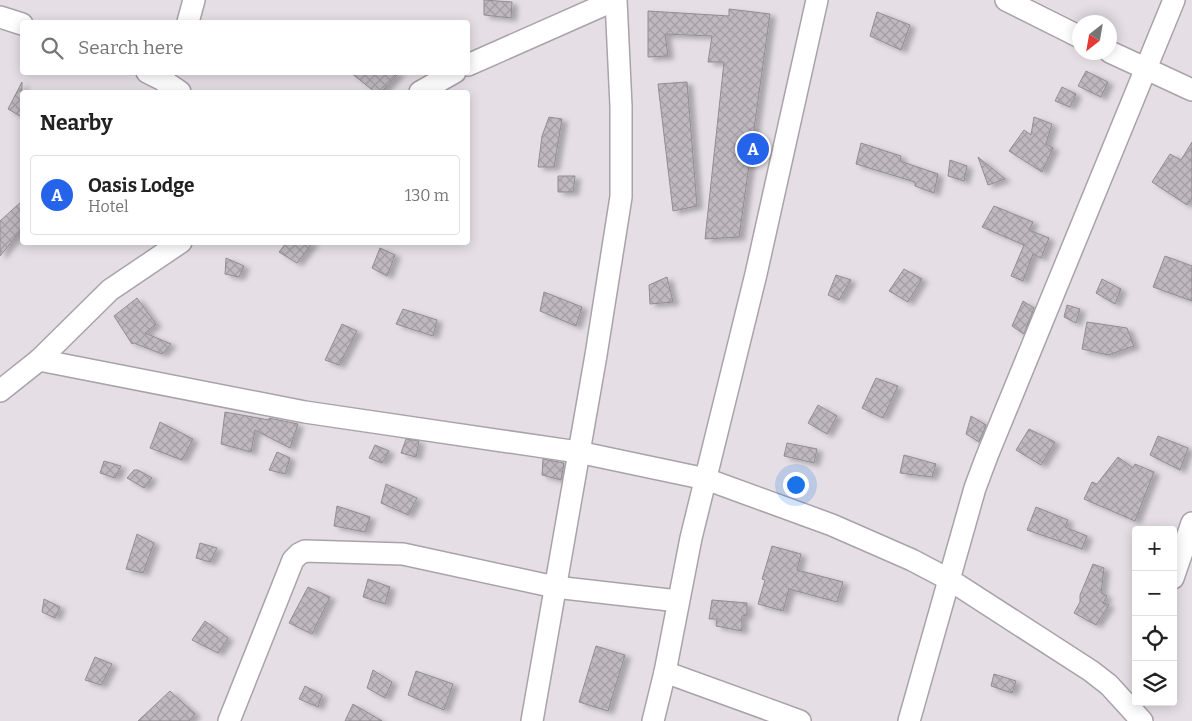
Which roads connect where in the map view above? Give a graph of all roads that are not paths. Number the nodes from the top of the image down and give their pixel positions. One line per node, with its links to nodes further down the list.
1 (194, 0): 7 (street)
2 (615, 0): 11 (street); 21 (street)
3 (817, 0): 22 (street)
4 (1006, 0): 9 (street)
5 (1174, 0): 12 (street)
6 (0, 17): 8 (street)
7 (189, 20)
8 (20, 23)
9 (1072, 33)
10 (1117, 55): 12 (street)
11 (470, 64)
12 (1145, 69): 17 (street); 25 (street)
13 (154, 75): 15 (street)
14 (450, 75): 16 (street)
15 (175, 84)
16 (424, 90)
17 (1192, 90)
18 (177, 245): 19 (street)
19 (39, 360): 20 (street); 21 (street)
20 (0, 391)
21 (578, 452): 22 (street); 26 (street)
22 (706, 479): 25 (street); 27 (street)
23 (1192, 523): 24 (street)
24 (1175, 571)
25 (950, 580): 29 (street); 34 (street)
26 (555, 587): 27 (street); 30 (street); 31 (street)
27 (678, 601): 28 (street)
28 (665, 672): 32 (street); 33 (street)
29 (1134, 711)
30 (229, 721)
31 (532, 721)
32 (653, 721)
33 (800, 721)
34 (909, 721)

